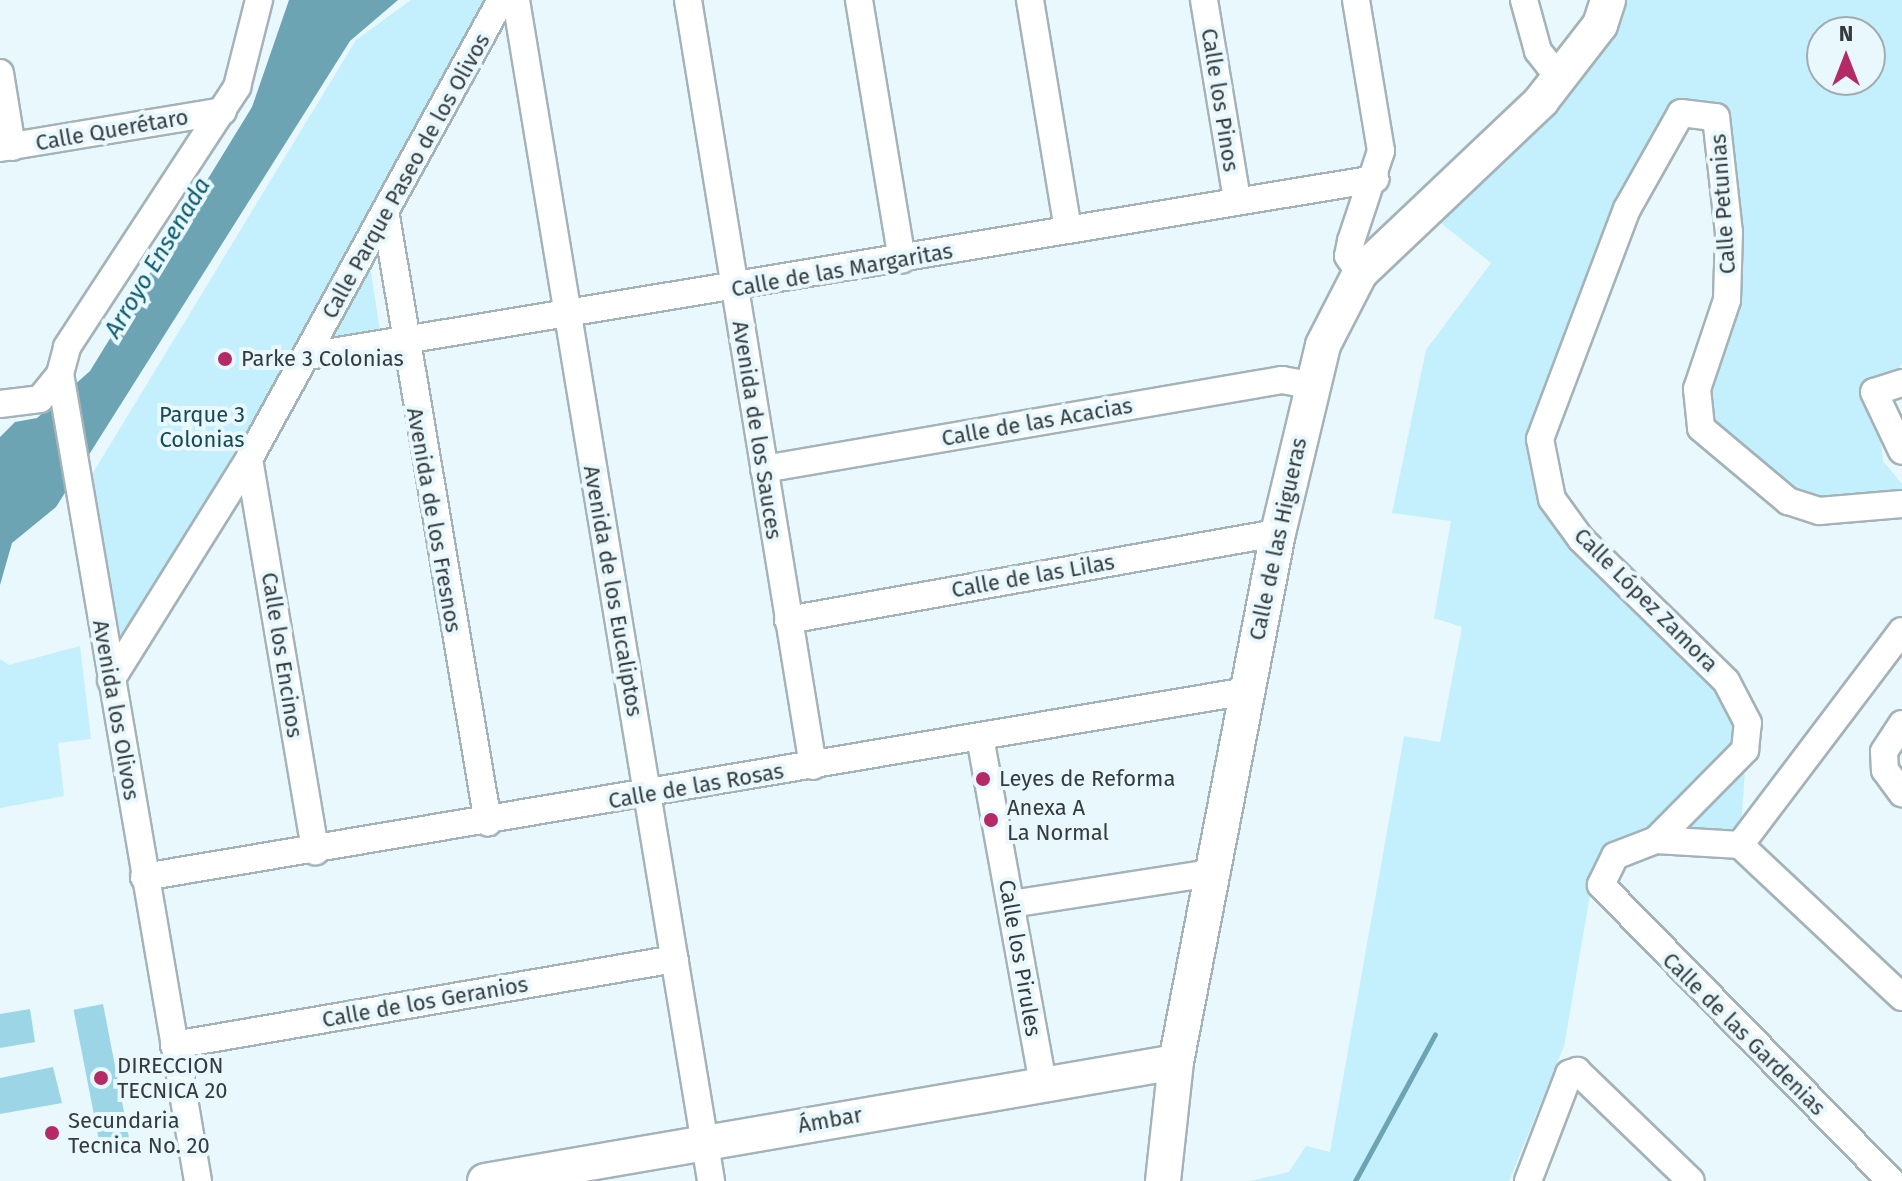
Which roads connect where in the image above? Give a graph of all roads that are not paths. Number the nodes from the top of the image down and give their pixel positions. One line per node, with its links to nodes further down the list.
1 (259, 0): 14 (street)
2 (501, 0): 19 (street, Calle Parque Paseo de los Olivos)
3 (516, 0): 24 (street, Avenida de los Eucaliptos)
4 (688, 0): 23 (street, Avenida de los Sauces)
5 (859, 0): 21 (street)
6 (1030, 0): 20 (street)
7 (1204, 0): 18 (street, Calle los Pinos)
8 (1356, 0): 17 (street)
9 (1524, 0): 12 (street)
10 (1585, 0): 12 (main road, Calle de las Higueras)
11 (1608, 0): 12 (main road, Calle de las Higueras)
12 (1552, 72): 22 (main road, Calle de las Higueras)
13 (0, 73): 16 (street)
14 (223, 111): 16 (street, Calle Querétaro); 27 (street)
15 (1681, 113): 34 (street, Calle Petunias); 46 (street, Calle López Zamora)
16 (6, 148)
17 (1375, 179): 18 (street, Calle de las Margaritas); 22 (street)
18 (1237, 200): 20 (street, Calle de las Margaritas)
19 (386, 216): 25 (street, Avenida de los Fresnos); 26 (street, Calle Parque Paseo de los Olivos)
20 (1068, 229): 21 (street, Calle de las Margaritas)
21 (902, 259): 23 (street, Calle de las Margaritas)
22 (1354, 264): 28 (main road, Calle de las Higueras)
23 (734, 290): 24 (street, Calle de las Margaritas); 33 (street, Avenida de los Sauces)
24 (566, 318): 25 (street, Calle de las Margaritas); 44 (street, Avenida de los Eucaliptos)
25 (402, 344): 26 (street, Calle de las Margaritas); 45 (street, Avenida de los Fresnos)
26 (308, 356): 32 (street, Calle Parque Paseo de los Olivos)
27 (60, 374): 30 (street); 38 (street, Avenida los Olivos)
28 (1302, 383): 33 (street, Calle de las Acacias); 35 (main road, Calle de las Higueras)
29 (1902, 383): 31 (street)
30 (0, 404)
31 (1902, 451)
32 (249, 459): 38 (street, Calle Parque Paseo de los Olivos); 48 (street, Calle los Encinos)
33 (764, 469): 36 (street, Avenida de los Sauces)
34 (1902, 504)
35 (1269, 534): 36 (street, Calle de las Lilas); 39 (main road, Calle de las Higueras)
36 (788, 620): 42 (street, Avenida de los Sauces)
37 (1902, 631): 47 (street)
38 (111, 680): 50 (street, Avenida los Olivos)
39 (1238, 693): 41 (street, Calle de las Rosas); 49 (main road, Calle de las Higueras)
40 (1902, 724): 43 (street)
41 (980, 737): 42 (street, Calle de las Rosas); 51 (street, Calle los Pirules)
42 (813, 766): 44 (street, Calle de las Rosas)
43 (1902, 793)
44 (648, 795): 45 (street, Calle de las Rosas); 52 (street, Avenida de los Eucaliptos)
45 (488, 822): 48 (street, Calle de las Rosas)
46 (1656, 840): 47 (street); 65 (street, Calle de las Gardenias)
47 (1740, 845): 53 (street)
48 (315, 851): 50 (street, Calle de las Rosas)
49 (1208, 874): 51 (street); 55 (main road, Calle de las Higueras)
50 (144, 877): 54 (street, Avenida los Olivos)
51 (1011, 904): 56 (street, Calle los Pirules)
52 (675, 959): 54 (street, Calle de los Geranios); 57 (street, Avenida de los Eucaliptos)
53 (1902, 997)
54 (174, 1045): 58 (street, Avenida los Olivos)
55 (1167, 1063): 56 (main road, Ámbar); 61 (main road, Calle de las Higueras); 62 (main road, Calle de las Higueras)
56 (1043, 1084): 57 (main road, Ámbar)
57 (704, 1141): 59 (main road, Ámbar); 60 (street, Avenida de los Eucaliptos)
58 (198, 1181)
59 (485, 1181)
60 (711, 1181)
61 (1145, 1181)
62 (1163, 1181)
63 (1528, 1181): 64 (street)
64 (1691, 1181)
65 (1891, 1181)

